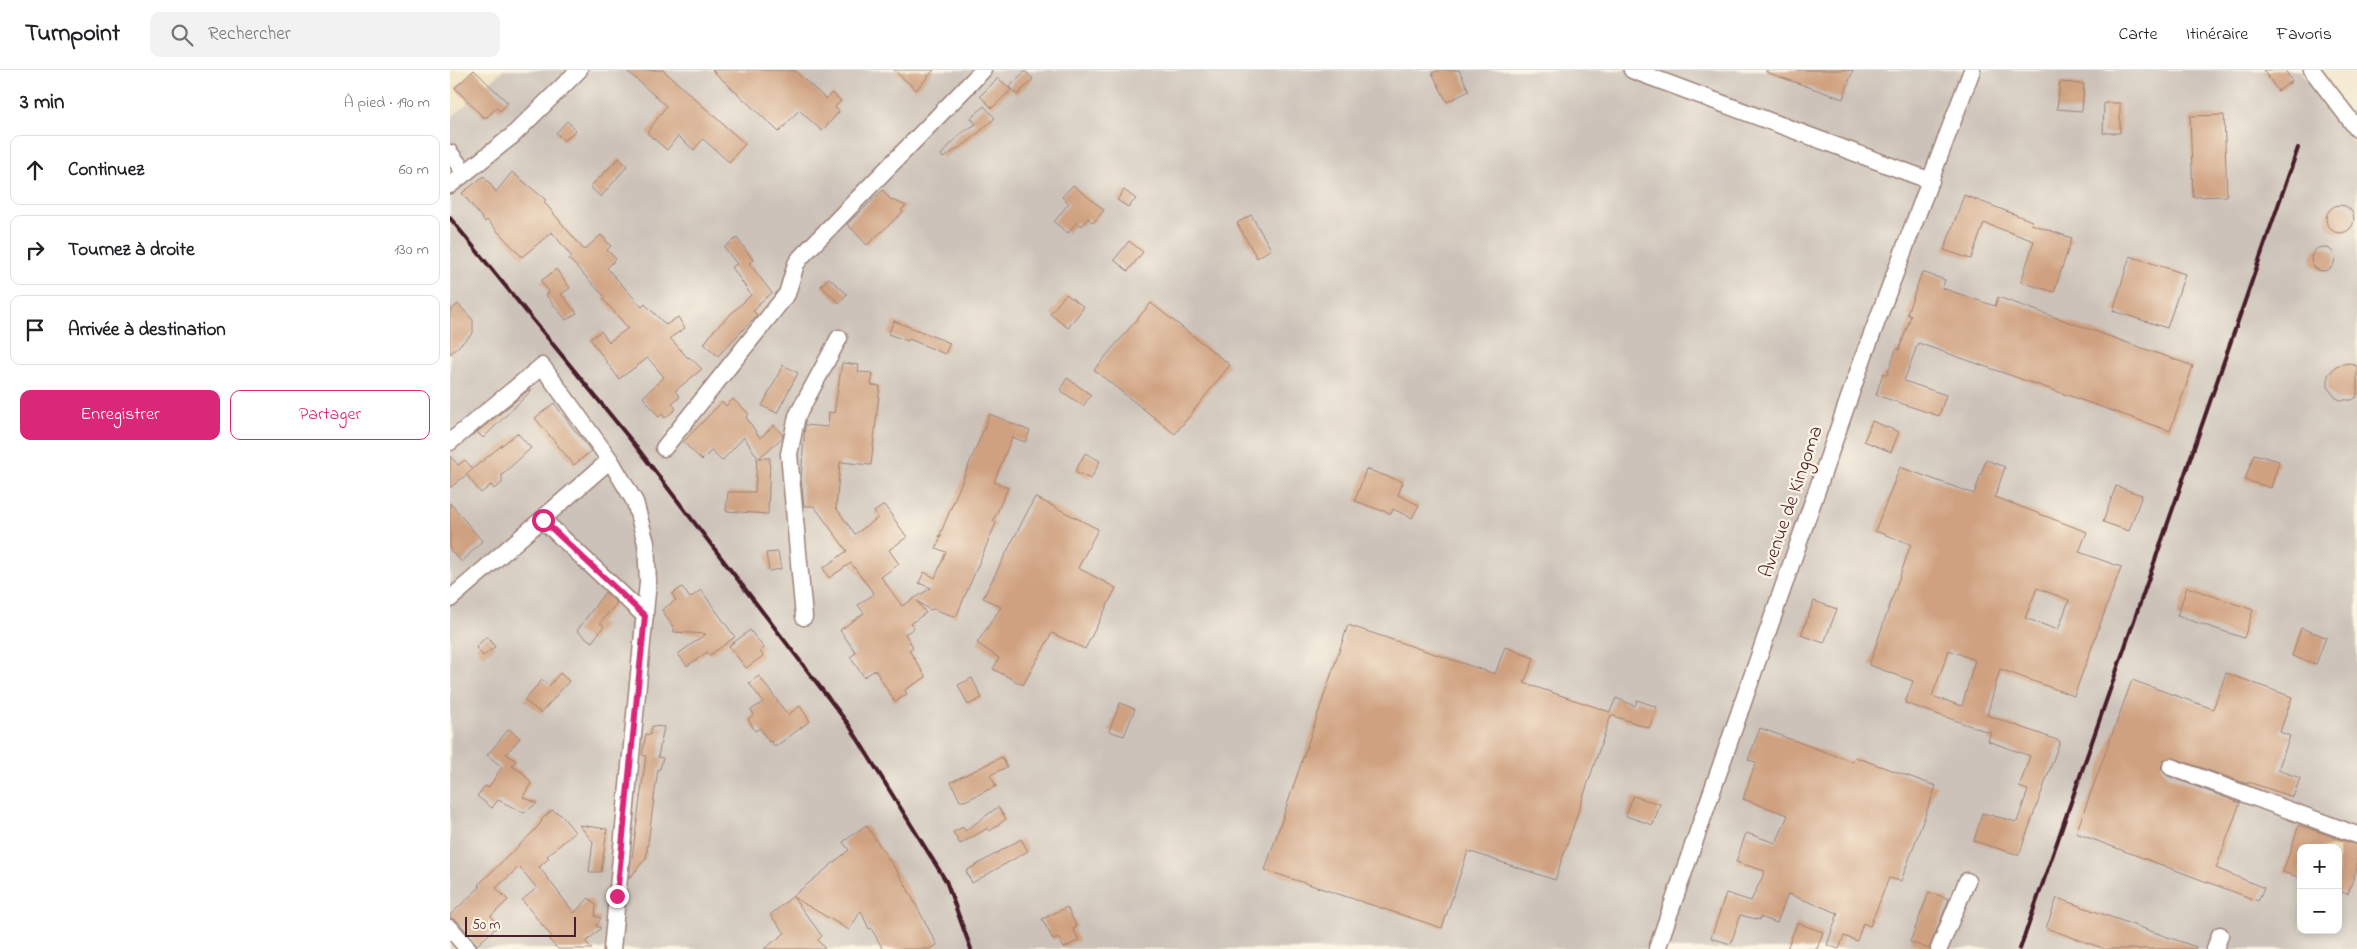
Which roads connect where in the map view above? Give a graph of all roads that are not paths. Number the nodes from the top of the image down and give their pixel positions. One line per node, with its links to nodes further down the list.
1 (580, 70): 8 (street)
2 (983, 70): 13 (street)
3 (1632, 70): 9 (street)
4 (1972, 70): 9 (street, Avenue de Kingoma)
5 (2312, 70): 6 (street)
6 (2357, 130)
7 (450, 153): 8 (street)
8 (465, 173): 10 (street)
9 (1930, 181): 25 (street, Avenue de Kingoma)
10 (450, 185)
11 (839, 338): 18 (street)
12 (450, 442): 14 (street)
13 (664, 448)
14 (610, 460): 15 (street); 17 (street)
15 (543, 520): 16 (street); 17 (street)
16 (450, 599)
17 (645, 616): 24 (street)
18 (804, 618)
19 (2171, 767): 20 (street)
20 (2357, 834)
21 (1967, 881): 26 (street)
22 (450, 928): 23 (street)
23 (468, 949)
24 (612, 949)
25 (1657, 949)
26 (1939, 949)

